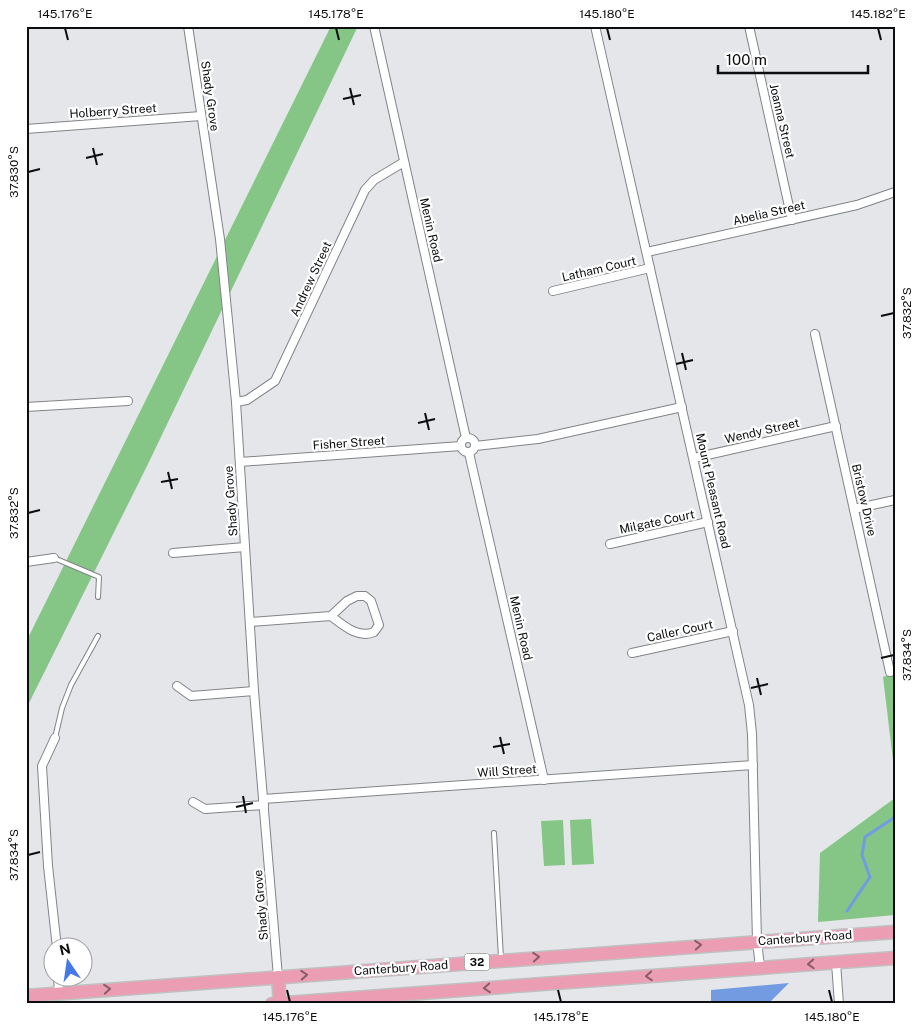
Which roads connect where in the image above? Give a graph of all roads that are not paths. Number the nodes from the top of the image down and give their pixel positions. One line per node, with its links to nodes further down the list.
1 (188, 26): 5 (street, Shady Grove)
2 (374, 26): 7 (street, Menin Road)
3 (595, 26): 10 (street, Mount Pleasant Road)
4 (749, 26): 9 (street, Joanna Street)
5 (202, 116): 6 (street, Holberry Street); 15 (street, Shady Grove)
6 (26, 129)
7 (404, 162): 15 (street, Andrew Street); 19 (street, Menin Road)
8 (895, 192): 9 (street, Abelia Street)
9 (792, 220): 10 (street, Abelia Street)
10 (647, 252): 11 (street, Mount Pleasant Road)
11 (650, 268): 12 (street, Latham Court); 17 (street, Mount Pleasant Road)
12 (552, 291)
13 (815, 334): 18 (street, Bristow Drive)
14 (128, 401): 16 (street)
15 (236, 402): 24 (street, Shady Grove)
16 (26, 407)
17 (682, 407): 21 (street); 23 (street, Mount Pleasant Road)
18 (836, 426): 23 (street, Wendy Street); 26 (street, Bristow Drive)
19 (466, 438): 20 (street); 21 (street)
20 (460, 446): 22 (street); 24 (street, Fisher Street)
21 (475, 446): 22 (street)
22 (470, 453): 44 (street, Menin Road)
23 (694, 458): 27 (street, Mount Pleasant Road)
24 (240, 462): 29 (street, Shady Grove)
25 (895, 500): 26 (street)
26 (854, 509): 39 (street, Bristow Drive)
27 (708, 522): 28 (street, Milgate Court); 36 (street, Mount Pleasant Road)
28 (610, 544)
29 (245, 547): 30 (street); 35 (street, Shady Grove)
30 (173, 554)
31 (54, 558): 32 (street); 33 (lane)
32 (26, 562)
33 (98, 597)
34 (331, 616): 34 (street); 35 (street)
35 (250, 622): 41 (street, Shady Grove)
36 (733, 631): 38 (street, Caller Court); 43 (street, Mount Pleasant Road)
37 (98, 636): 42 (lane)
38 (632, 653)
39 (890, 672)
40 (177, 686): 41 (street)
41 (254, 691): 46 (street, Shady Grove)
42 (54, 738): 49 (street)
43 (753, 765): 44 (street, Will Street); 50 (street, Mount Pleasant Road)
44 (544, 780): 46 (street, Will Street)
45 (193, 802): 46 (street, Will Street)
46 (263, 802): 55 (street, Shady Grove)
47 (494, 833): 52 (lane)
48 (895, 932): 50 (main road, Canterbury Road / 32)
49 (56, 938)
50 (757, 941): 52 (main road, Canterbury Road / 32, one-way to 50); 54 (street, Mount Pleasant Road)
51 (895, 958): 53 (main road, Canterbury Road / 32)
52 (502, 960): 55 (main road, Canterbury Road / 32, one-way to 52)
53 (836, 963): 54 (main road, Canterbury Road / 32, one-way to 54); 61 (street)
54 (760, 967): 59 (main road, Canterbury Road / 32, one-way to 59)
55 (278, 977): 57 (main road, Canterbury Road / 32, one-way to 55); 60 (main road)
56 (59, 988): 57 (street)
57 (59, 993): 58 (main road, Canterbury Road / 32)
58 (26, 996)
59 (378, 1000): 60 (main road, Canterbury Road / 32)
60 (276, 1003)
61 (840, 1004)

